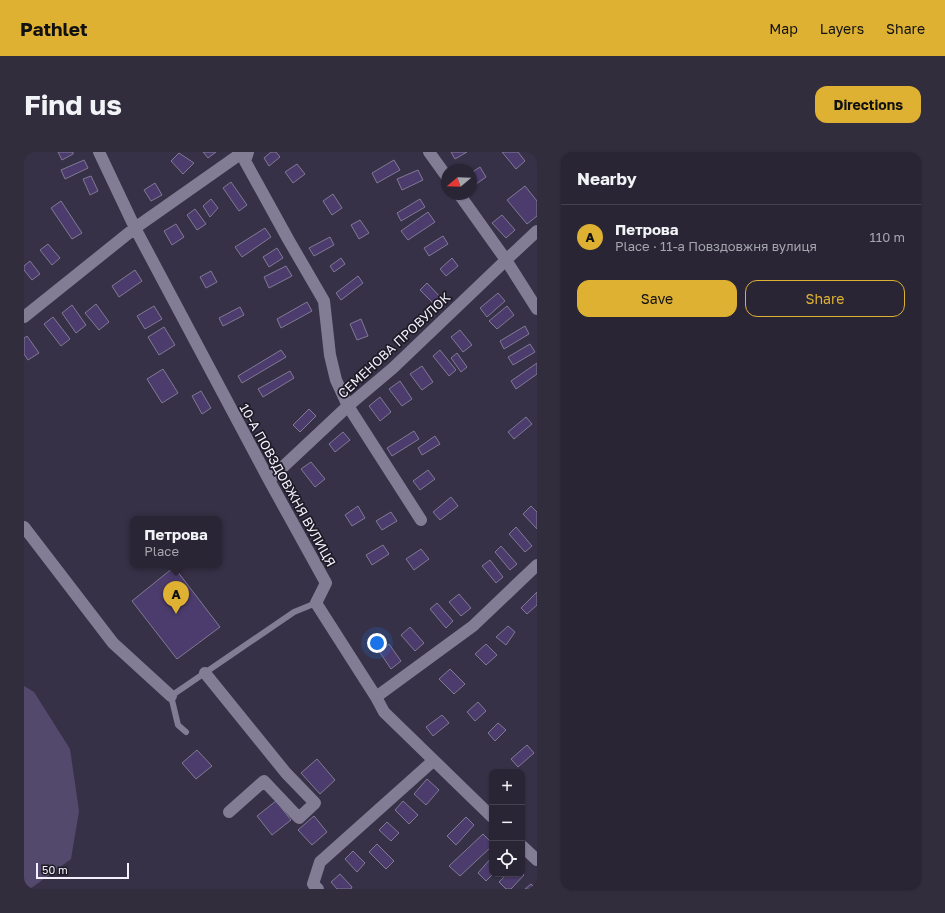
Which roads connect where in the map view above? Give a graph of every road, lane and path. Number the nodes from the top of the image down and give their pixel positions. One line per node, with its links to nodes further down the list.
1 (99, 152): 7 (street, 10-А ПОВЗДОВЖНЯ ВУЛИЦЯ)
2 (243, 152): 7 (street)
3 (248, 152): 12 (street)
4 (430, 152): 5 (street)
5 (441, 168)
6 (463, 200): 9 (street)
7 (135, 228): 11 (street); 13 (street, 10-А ПОВЗДОВЖНЯ ВУЛИЦЯ)
8 (537, 231): 9 (street, СЕМЕНОВА ПРОВУЛОК)
9 (506, 260): 10 (street); 12 (street, СЕМЕНОВА ПРОВУЛОК)
10 (537, 309)
11 (24, 317)
12 (348, 406): 13 (street, СЕМЕНОВА ПРОВУЛОК); 14 (street)
13 (269, 480): 17 (street, 10-А ПОВЗДОВЖНЯ ВУЛИЦЯ)
14 (421, 520)
15 (24, 527): 19 (street)
16 (537, 565): 20 (street)
17 (316, 603): 18 (lane); 20 (street)
18 (205, 673): 19 (lane); 23 (street)
19 (171, 696): 21 (lane)
20 (376, 697): 22 (street)
21 (186, 732)
22 (433, 761): 24 (street); 27 (street)
23 (229, 812)
24 (489, 814)
25 (525, 849): 26 (street)
26 (537, 860)
27 (318, 889)

